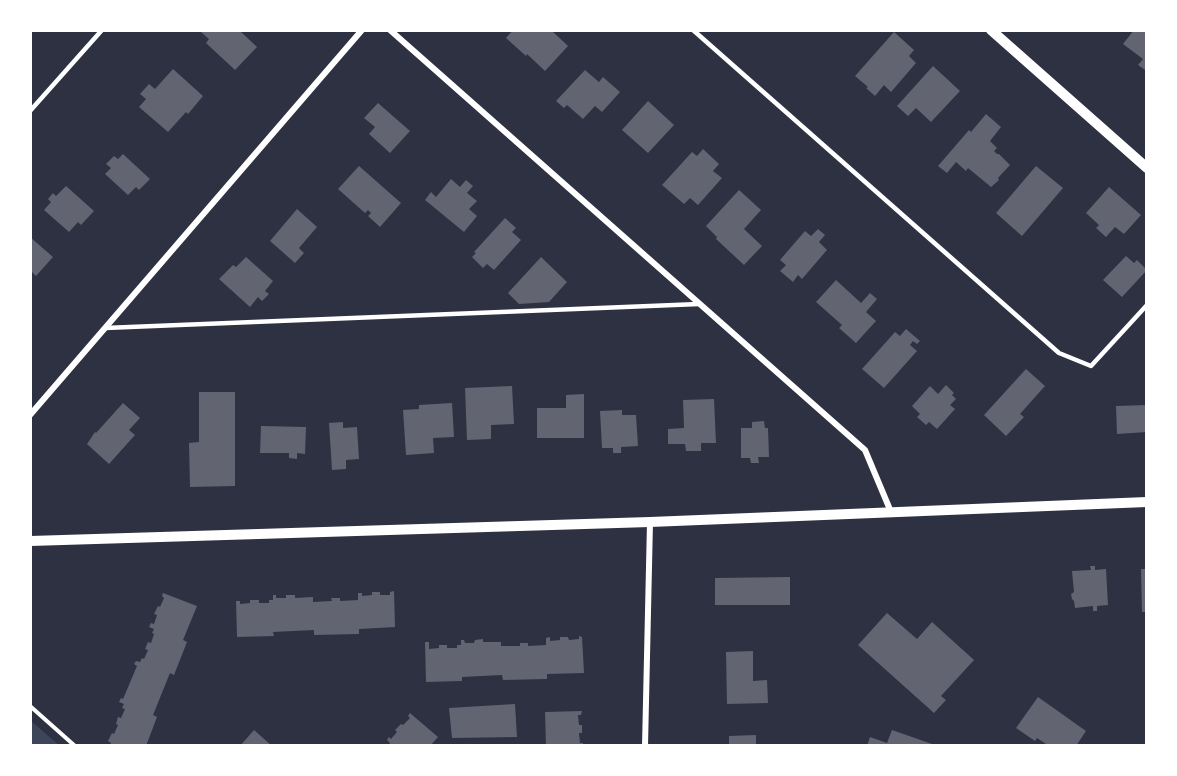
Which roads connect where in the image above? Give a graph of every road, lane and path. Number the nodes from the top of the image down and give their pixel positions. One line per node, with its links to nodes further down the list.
1 (102, 30): 6 (lane)
2 (362, 30): 10 (street)
3 (390, 30): 8 (street)
4 (693, 30): 9 (lane)
5 (991, 30): 7 (street)
6 (30, 111)
7 (1147, 168)
8 (700, 304): 10 (lane); 13 (street)
9 (1147, 305)
10 (105, 328): 11 (street)
11 (30, 415)
12 (1147, 502): 13 (street)
13 (891, 513): 14 (street)
14 (650, 522): 15 (street); 18 (street)
15 (32, 539)
16 (30, 706): 17 (path)
17 (75, 746)
18 (645, 746)

